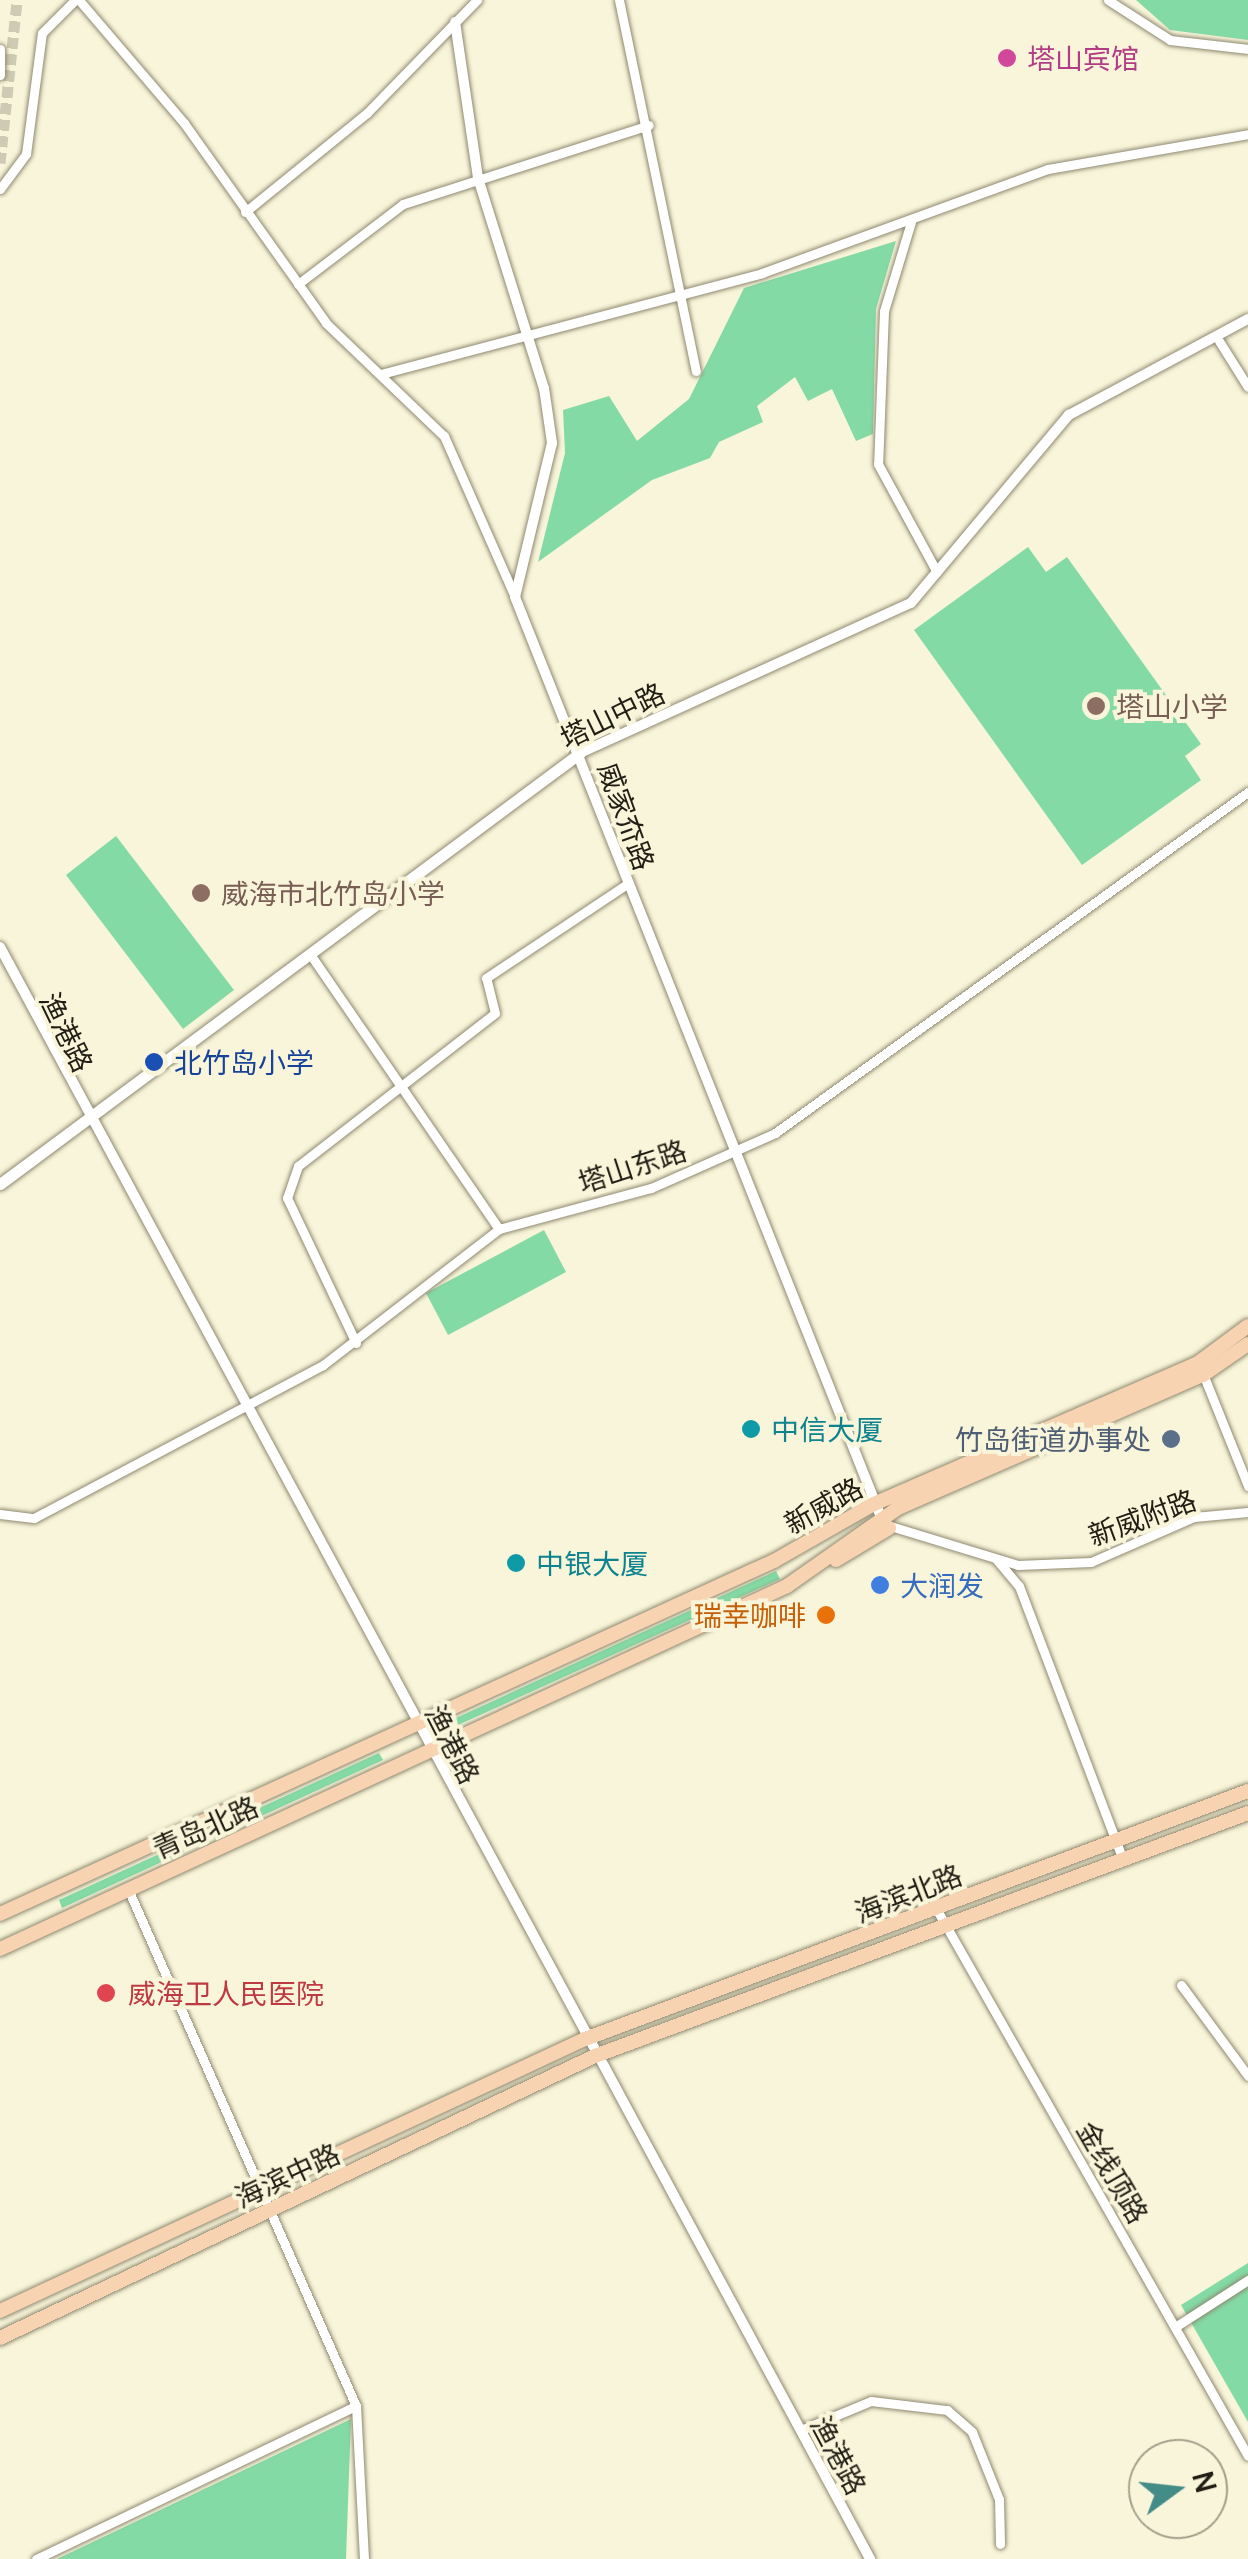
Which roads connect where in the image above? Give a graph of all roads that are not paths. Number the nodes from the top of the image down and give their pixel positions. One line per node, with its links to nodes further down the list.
1 (77, 0): 12 (street); 13 (street)
2 (476, 0): 5 (street)
3 (619, 0): 9 (street)
4 (1108, 0): 7 (street)
5 (456, 22): 11 (street); 13 (street)
6 (0, 49): 8 (street)
7 (1248, 49)
8 (0, 76)
9 (649, 126): 11 (street); 16 (street)
10 (1248, 134): 14 (street)
11 (478, 178): 15 (street); 18 (street)
12 (0, 190)
13 (245, 212): 15 (street)
14 (912, 222): 16 (street); 23 (street)
15 (298, 284): 21 (street)
16 (678, 294): 18 (street); 20 (street)
17 (1248, 320): 19 (street, 塔山中路)
18 (528, 332): 21 (street); 24 (street)
19 (1219, 342): 22 (street); 23 (street, 塔山中路)
20 (696, 371)
21 (381, 374): 24 (street)
22 (1248, 387)
23 (937, 572): 25 (street, 塔山中路)
24 (514, 597): 25 (street, 威家夼路)
25 (580, 754): 27 (street, 威家夼路); 29 (main road, 塔山中路)
26 (1246, 797): 32 (street, 塔山东路)
27 (627, 884): 30 (street); 32 (street, 威家夼路)
28 (0, 947): 31 (street, 渔港路)
29 (312, 957): 30 (street); 31 (main road, 塔山中路)
30 (405, 1082): 34 (street); 36 (street)
31 (87, 1123): 33 (main road, 塔山中路); 39 (street, 渔港路)
32 (735, 1153): 34 (street, 塔山东路); 43 (street, 威家夼路)
33 (0, 1184)
34 (499, 1229): 36 (street, 塔山东路)
35 (1248, 1326): 38 (main road, 新威路)
36 (356, 1343): 39 (street, 塔山东路)
37 (1248, 1344): 38 (main road, 新威路)
38 (1200, 1369): 40 (street); 43 (main road, 新威路)
39 (243, 1407): 42 (street, 塔山东路); 45 (street, 渔港路)
40 (1248, 1486)
41 (1248, 1512): 44 (street, 新威附路)
42 (0, 1514)
43 (881, 1516): 44 (street, 新威附路); 45 (main road, 新威路); 46 (main road, 新威路)
44 (994, 1558): 49 (street)
45 (420, 1726): 46 (street, 渔港路); 53 (main road, 青岛北路)
46 (431, 1752): 51 (main road, 青岛北路); 57 (street, 渔港路)
47 (1248, 1791): 49 (main road, 海滨北路)
48 (1248, 1813): 50 (main road, 海滨北路)
49 (1115, 1841): 50 (street); 52 (main road, 海滨北路)
50 (1123, 1860): 54 (main road, 海滨北路)
51 (128, 1889): 55 (main road, 青岛北路); 60 (street)
52 (937, 1910): 54 (street, 金线顶路); 57 (main road, 海滨北路)
53 (0, 1914)
54 (948, 1928): 58 (main road, 海滨北路); 64 (street, 金线顶路)
55 (0, 1948)
56 (1181, 1985): 59 (street)
57 (585, 2039): 58 (street, 渔港路); 60 (main road, 海滨中路)
58 (595, 2056): 61 (main road, 海滨中路); 67 (street, 渔港路)
59 (1248, 2076)
60 (262, 2189): 61 (street); 63 (main road, 海滨中路)
61 (272, 2210): 65 (main road, 海滨中路); 66 (street)
62 (1248, 2280): 64 (street)
63 (0, 2311)
64 (1175, 2327): 68 (street, 金线顶路)
65 (0, 2338)
66 (356, 2406): 70 (street); 71 (street)
67 (800, 2430): 69 (street); 72 (street, 渔港路)
68 (1248, 2456)
69 (1000, 2544)
70 (36, 2559)
71 (364, 2559)
72 (870, 2559)

